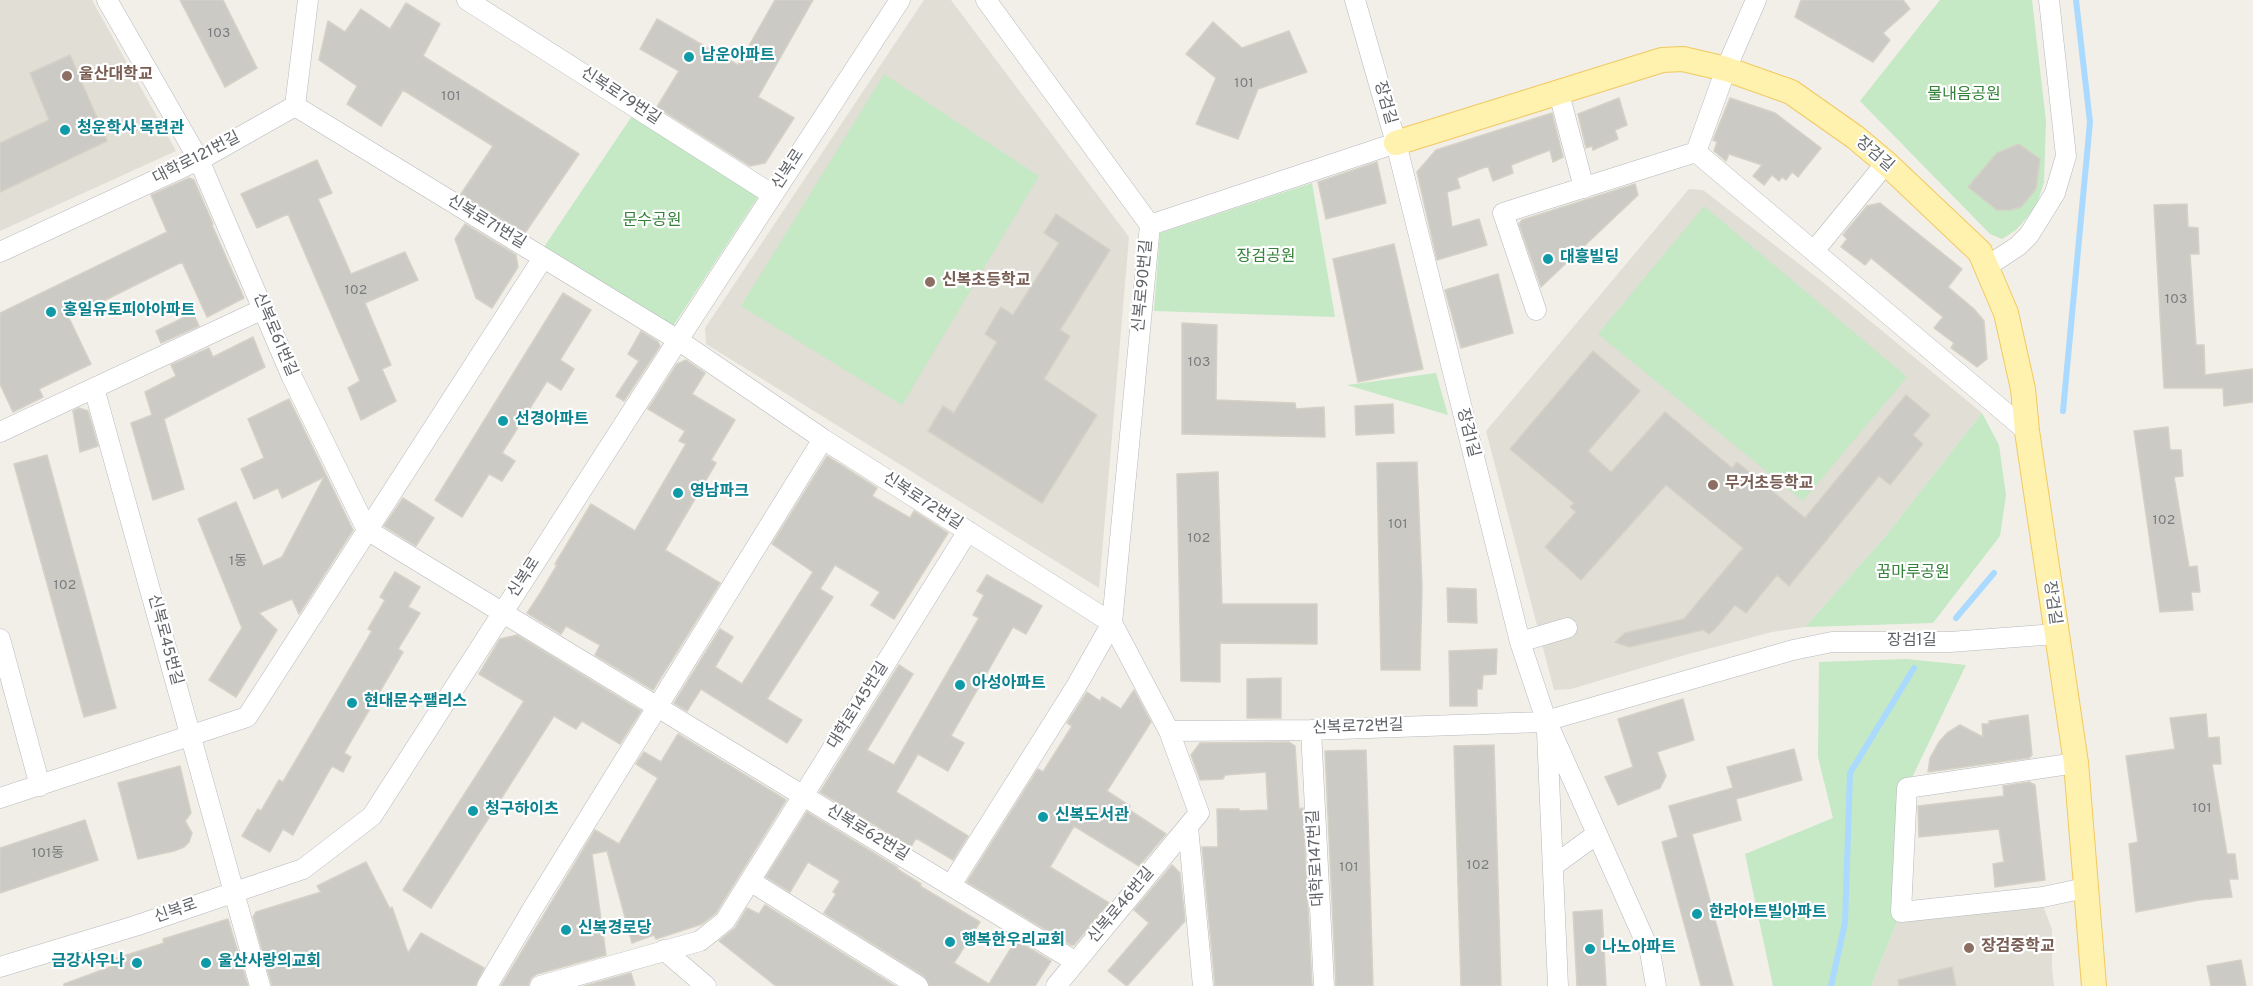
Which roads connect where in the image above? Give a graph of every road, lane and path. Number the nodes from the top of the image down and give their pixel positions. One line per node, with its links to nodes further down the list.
1 (107, 0): 14 (street, 신복로61번길)
2 (308, 0): 11 (street)
3 (900, 0): 17 (street, 신복로)
4 (986, 0): 18 (street, 신복로90번길)
5 (1355, 0): 12 (street, 장검길)
6 (1756, 0): 9 (street)
7 (2049, 0): 22 (street)
8 (476, 3): 17 (street, 신복로79번길)
9 (1726, 69): 12 (main road, 장검길); 13 (street); 15 (main road, 장검길)
10 (1561, 101): 16 (street)
11 (295, 106): 14 (street, 대학로121번길); 21 (street, 신복로71번길)
12 (1396, 142): 18 (street); 37 (street, 장검1길)
13 (1696, 152): 16 (street); 19 (street)
14 (199, 160): 20 (street, 대학로121번길); 23 (street, 신복로61번길)
15 (1886, 164): 19 (street); 22 (main road, 장검길)
16 (1584, 188): 24 (street)
17 (773, 195): 25 (street, 신복로)
18 (1150, 225): 33 (street, 신복로90번길)
19 (1814, 251): 27 (street)
20 (0, 252)
21 (543, 258): 25 (street, 신복로71번길); 30 (street)
22 (1986, 267): 27 (main road, 장검길)
23 (263, 309): 26 (street); 30 (street, 신복로61번길)
24 (1536, 310)
25 (678, 340): 29 (street, 신복로72번길); 32 (street, 신복로)
26 (94, 388): 28 (street); 42 (street, 신복로45번길)
27 (2027, 431): 35 (main road, 장검길)
28 (0, 432)
29 (823, 439): 31 (street, 신복로72번길); 38 (street)
30 (367, 530): 32 (street); 42 (street)
31 (968, 531): 33 (street, 신복로72번길); 45 (street, 대학로145번길)
32 (503, 613): 38 (street, 신복로62번길); 53 (street, 신복로)
33 (1112, 623): 41 (street, 신복로72번길); 51 (street)
34 (1567, 628): 37 (street)
35 (2056, 634): 39 (street, 장검1길); 43 (main road, 장검길)
36 (0, 639): 44 (street)
37 (1520, 642): 39 (street, 장검1길)
38 (658, 707): 45 (street, 신복로62번길); 59 (street)
39 (1546, 720): 40 (street, 신복로72번길); 48 (street, 장검1길); 49 (street, 장검1길)
40 (1311, 730): 41 (street, 신복로72번길); 64 (street, 대학로147번길)
41 (1169, 731): 47 (street, 신복로72번길)
42 (191, 736): 44 (street); 53 (street, 신복로45번길)
43 (2076, 763): 52 (main road, 장검길); 52 (street)
44 (40, 786): 46 (street)
45 (804, 796): 50 (street, 대학로145번길); 51 (street, 신복로62번길)
46 (0, 798)
47 (1188, 827): 55 (street, 신복로46번길); 57 (street, 신복로72번길)
48 (1597, 834): 49 (street); 66 (street, 장검1길)
49 (1553, 866): 65 (street, 장검1길)
50 (750, 881): 54 (street, 대학로145번길); 62 (street)
51 (951, 885): 55 (street, 신복로62번길)
52 (2085, 888): 67 (main road, 장검길)
53 (234, 892): 56 (street, 신복로); 58 (street)
54 (664, 950): 60 (street, 대학로145번길); 61 (street)
55 (1076, 962): 63 (street, 신복로46번길)
56 (0, 967)
57 (1202, 985)
58 (260, 986)
59 (487, 986)
60 (540, 986)
61 (706, 986)
62 (918, 986)
63 (1056, 986)
64 (1324, 986)
65 (1558, 986)
66 (1656, 986)
67 (2094, 986)

